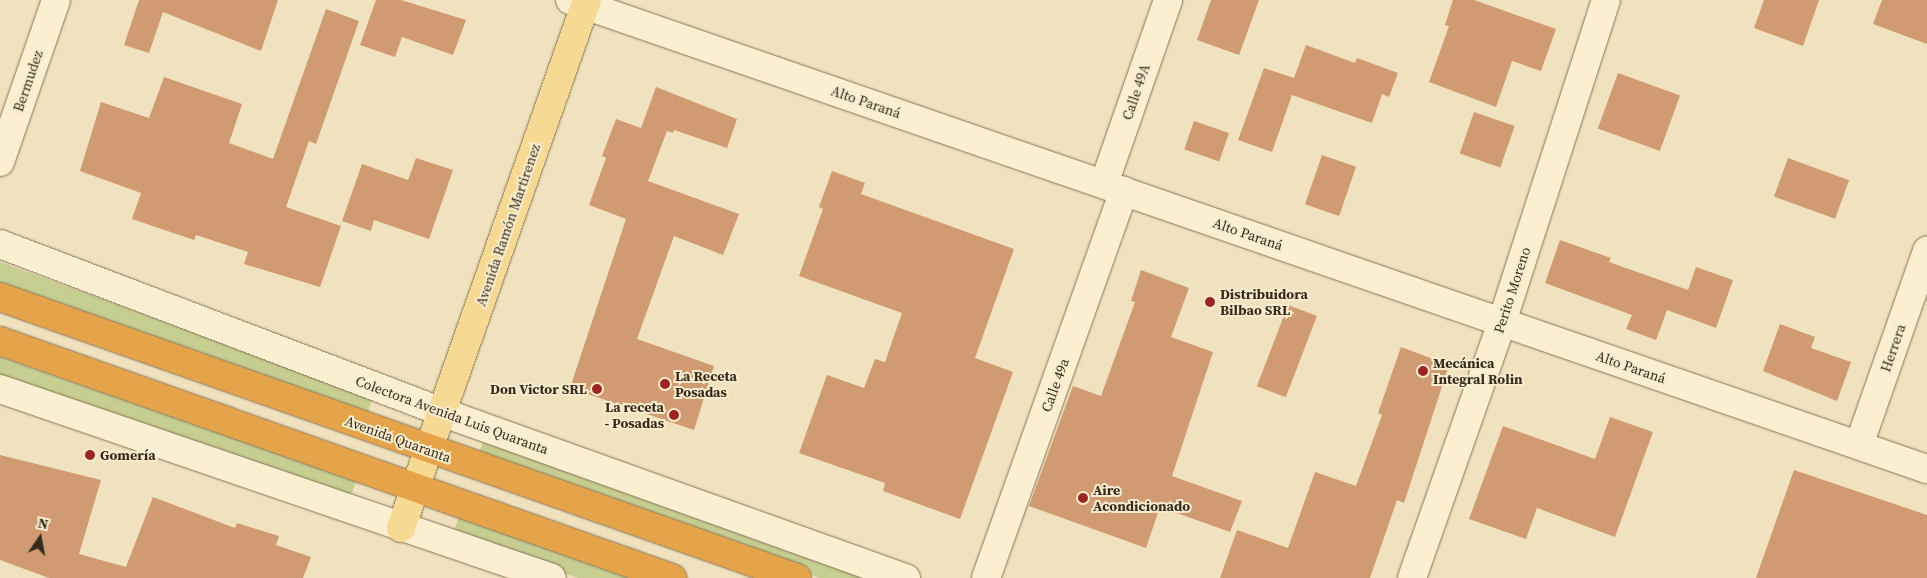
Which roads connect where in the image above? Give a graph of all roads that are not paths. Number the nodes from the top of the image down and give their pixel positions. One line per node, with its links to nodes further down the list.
1 (56, 0): 5 (street, Bermudez)
2 (1168, 0): 6 (street, Calle 49A)
3 (1606, 0): 10 (street, Perito Moreno)
4 (580, 2): 6 (street, Alto Paraná); 13 (main road, Avenida Ramón Martirenez)
5 (0, 162)
6 (1114, 188): 10 (street, Alto Paraná); 23 (street, Calle 49a)
7 (0, 244): 13 (street, Colectora Avenida Luis Quaranta)
8 (1927, 251): 14 (street, Herrera)
9 (0, 297): 15 (highway, Avenida Quaranta)
10 (1502, 322): 14 (street, Alto Paraná); 24 (street, Perito Moreno)
11 (0, 341): 17 (highway)
12 (0, 389): 18 (street)
13 (443, 412): 15 (main road, Avenida Ramón Martirenez); 22 (street, Colectora Avenida Luis Quaranta)
14 (1860, 445): 16 (street, Alto Paraná)
15 (429, 450): 17 (main road, Avenida Ramón Martirenez); 21 (highway, Avenida Quaranta)
16 (1927, 469)
17 (416, 487): 18 (main road, Avenida Ramón Martirenez); 20 (highway)
18 (401, 528): 19 (street)
19 (552, 578)
20 (672, 578)
21 (797, 578)
22 (906, 578)
23 (986, 578)
24 (1412, 578)

